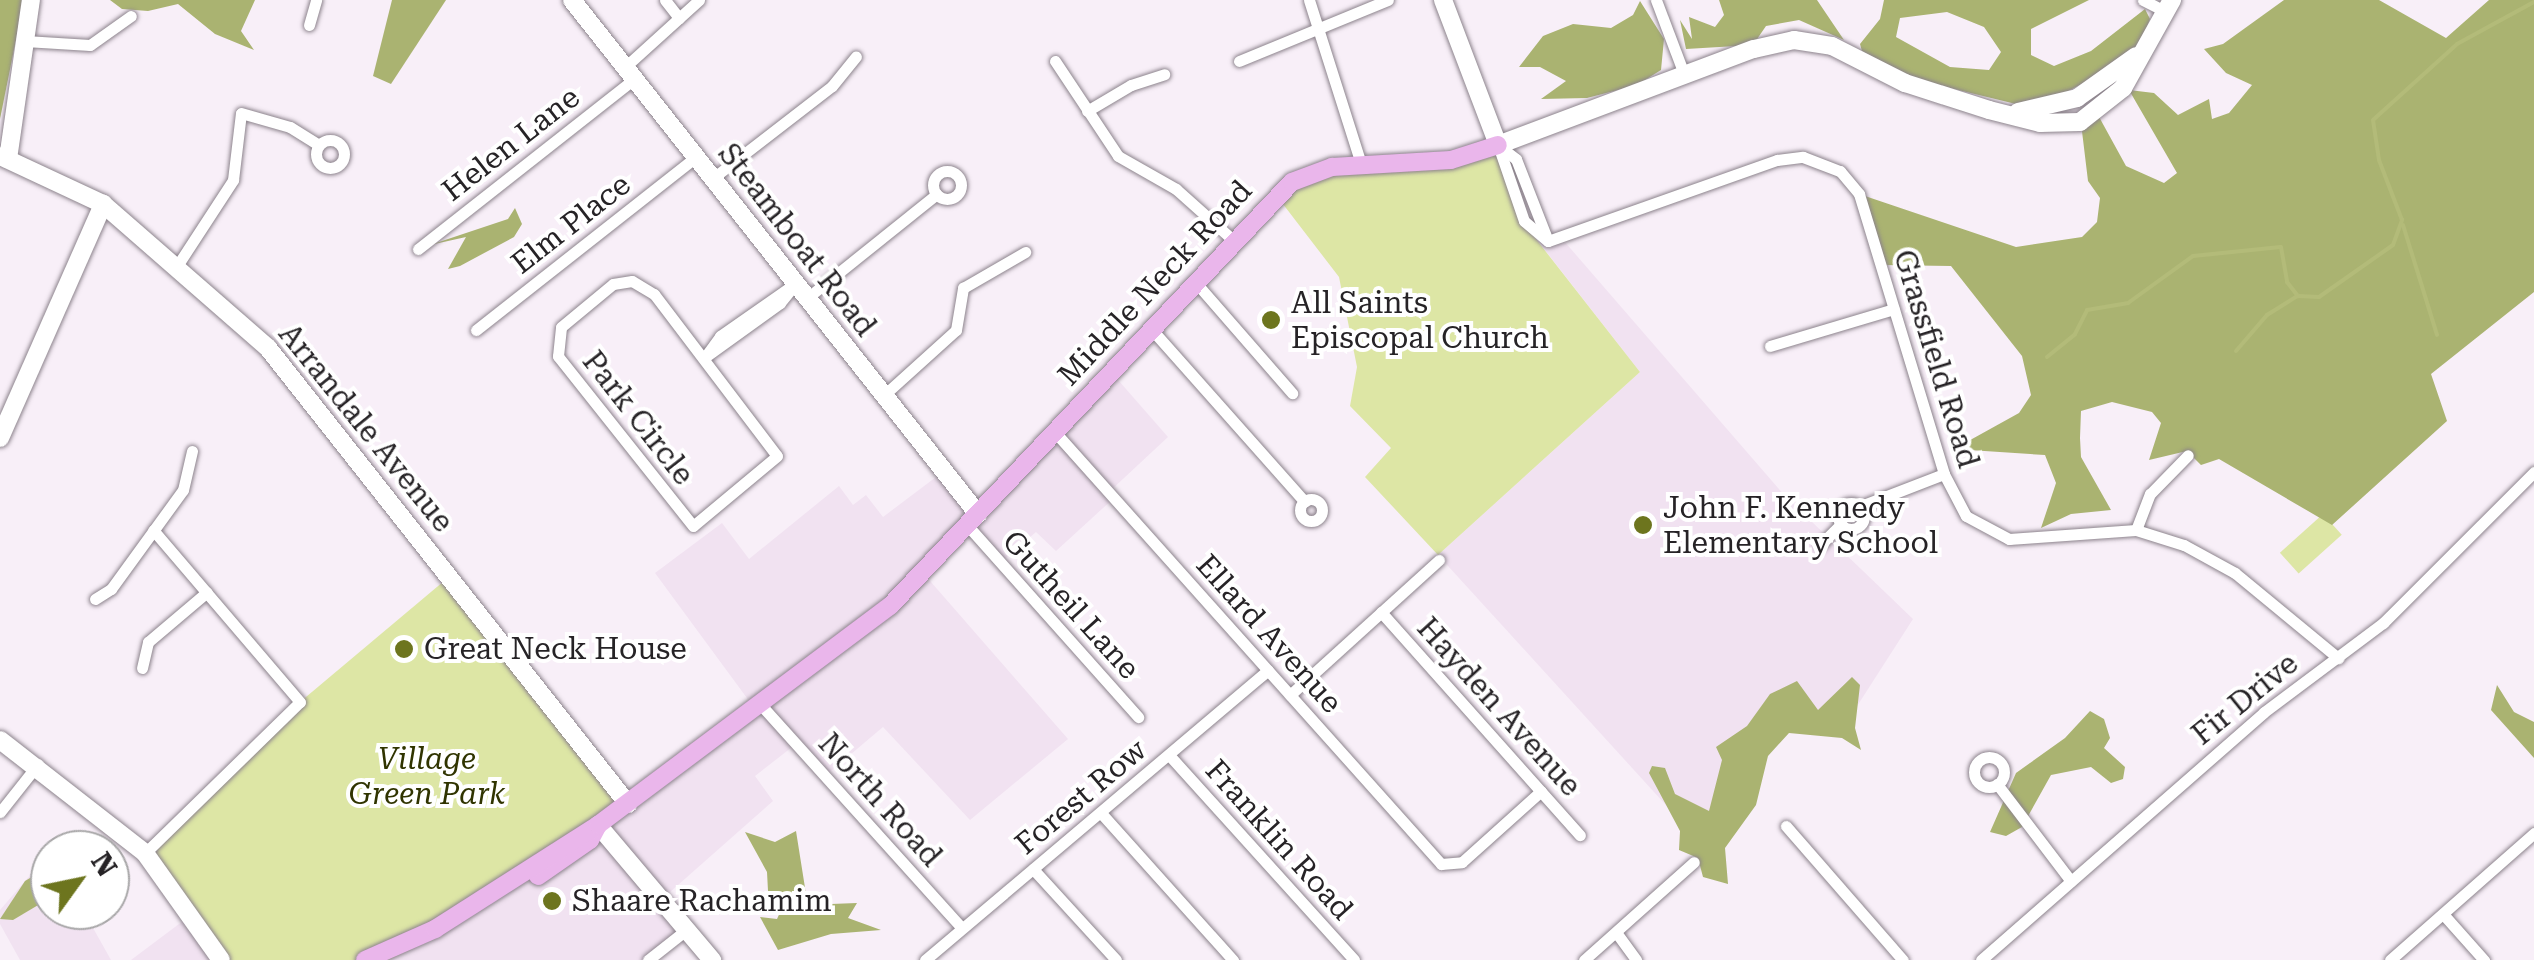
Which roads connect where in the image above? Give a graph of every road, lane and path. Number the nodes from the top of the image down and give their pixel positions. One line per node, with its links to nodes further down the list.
1 (32, 0): 16 (street)
2 (316, 0): 14 (street)
3 (572, 0): 20 (street, Steamboat Road)
4 (665, 0): 13 (street)
5 (699, 0): 13 (street, Helen Lane)
6 (1309, 0): 15 (street)
7 (1388, 0): 15 (street)
8 (1443, 0): 24 (street)
9 (1656, 0): 22 (street)
10 (2143, 0): 11 (street)
11 (2169, 6): 22 (street, Middle Neck Road)
12 (131, 16): 16 (street)
13 (679, 18): 20 (street, Helen Lane)
14 (309, 25)
15 (1318, 29): 19 (street); 28 (street)
16 (25, 41): 27 (street)
17 (856, 56): 29 (street)
18 (1055, 61): 23 (street)
19 (1239, 61)
20 (630, 73): 26 (street, Steamboat Road); 33 (street, Helen Lane)
21 (1164, 74): 23 (street)
22 (1684, 74): 24 (street, Middle Neck Road)
23 (1087, 112): 32 (street)
24 (1498, 144): 28 (main road, Middle Neck Road); 38 (street, Grassfield Road)
25 (319, 145): 35 (street)
26 (696, 157): 29 (street, Steamboat Road); 39 (street, Elm Place)
27 (4, 158): 31 (street, Arrandale Avenue)
28 (1361, 164): 32 (main road, Middle Neck Road)
29 (713, 178): 37 (street, Steamboat Road)
30 (937, 194): 37 (street)
31 (103, 204): 35 (street, Arrandale Avenue); 46 (street)
32 (1232, 240): 36 (main road, Middle Neck Road)
33 (418, 249)
34 (1025, 252): 44 (street)
35 (176, 266): 73 (street, Arrandale Avenue)
36 (1197, 284): 40 (main road, Middle Neck Road); 43 (street)
37 (802, 290): 42 (street); 44 (street, Steamboat Road)
38 (1894, 309): 41 (street); 50 (street, Grassfield Road)
39 (476, 330)
40 (1154, 332): 45 (main road, Middle Neck Road); 51 (street)
41 (1770, 346)
42 (705, 358): 42 (street, Park Circle)
43 (1292, 393)
44 (884, 395): 53 (street, Steamboat Road)
45 (1054, 431): 53 (main road, Middle Neck Road); 64 (street, Ellard Avenue)
46 (0, 438)
47 (192, 450): 55 (street)
48 (2188, 455): 56 (street)
49 (2534, 472): 62 (street, Fir Drive)
50 (1944, 474): 52 (street); 56 (street, Grassfield Road)
51 (1304, 502)
52 (1860, 506): 54 (street); 54 (street)
53 (973, 520): 66 (main road, Middle Neck Road); 67 (street, Gutheil Lane)
54 (1840, 524): 57 (street)
55 (153, 530): 59 (street); 60 (street)
56 (2136, 530): 62 (street, Grassfield Road)
57 (1820, 545)
58 (1439, 560): 61 (street)
59 (206, 592): 63 (street); 80 (street)
60 (95, 599)
61 (1381, 612): 65 (street); 72 (street, Hayden Avenue)
62 (2338, 658): 83 (street, Fir Drive)
63 (142, 668)
64 (1268, 670): 65 (street, Ellard Avenue); 69 (street, Forest Row)
65 (1290, 695): 72 (street, Ellard Avenue)
66 (762, 706): 73 (main road, Middle Neck Road); 85 (street, North Road)
67 (1138, 717)
68 (0, 740): 70 (street)
69 (1169, 754): 75 (street, Forest Row); 88 (street, Franklin Road)
70 (38, 764): 74 (street); 80 (street)
71 (1997, 784): 83 (street)
72 (1541, 791): 79 (street, Hayden Avenue)
73 (628, 804): 76 (main road, Middle Neck Road)
74 (0, 812)
75 (1100, 813): 82 (street, Forest Row); 96 (street)
76 (598, 825): 86 (street); 90 (main road, Middle Neck Road); 91 (main road, Middle Neck Road)
77 (1786, 826): 99 (street)
78 (2534, 833): 84 (street)
79 (1580, 835)
80 (146, 854): 89 (street)
81 (1694, 862): 87 (street)
82 (1033, 869): 85 (street, Forest Row); 95 (street)
83 (2071, 881): 100 (street, Fir Drive)
84 (2443, 914): 101 (street); 102 (street)
85 (962, 928): 94 (street, Forest Row)
86 (686, 930): 92 (street); 93 (street)
87 (1618, 936): 97 (street); 98 (street)
88 (1353, 959)
89 (221, 960)
90 (365, 960)
91 (399, 960)
92 (648, 960)
93 (712, 960)
94 (925, 960)
95 (1116, 960)
96 (1234, 960)
97 (1584, 960)
98 (1636, 960)
99 (1903, 960)
100 (1980, 960)
101 (2390, 960)
102 (2484, 960)

